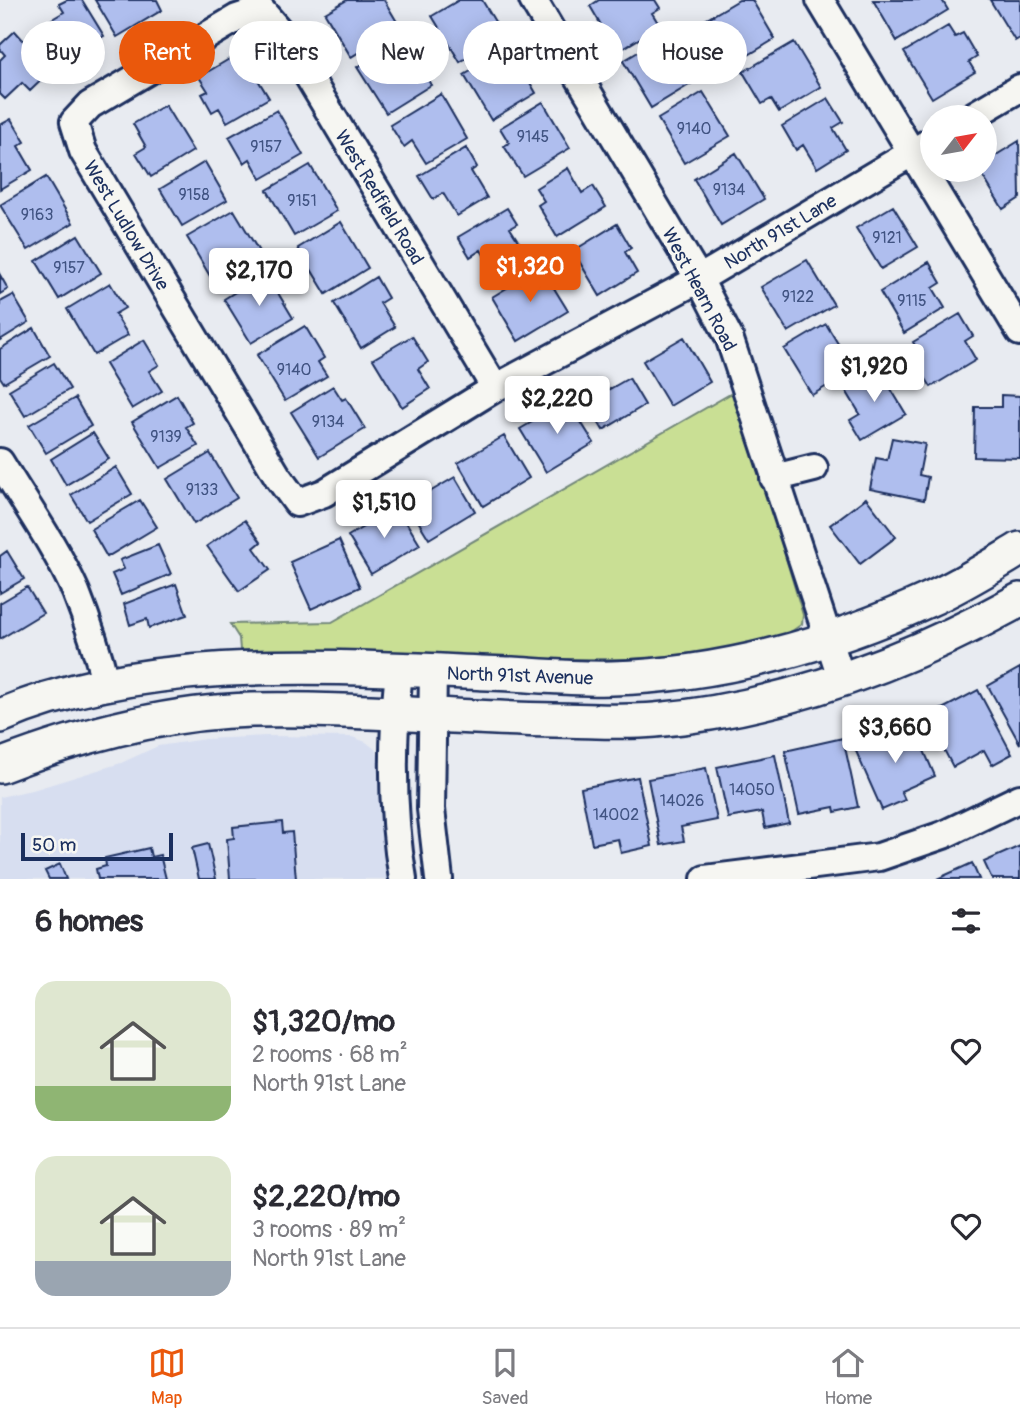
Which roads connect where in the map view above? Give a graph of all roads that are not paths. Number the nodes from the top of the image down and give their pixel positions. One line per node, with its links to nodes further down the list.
1 (533, 0): 9 (street, West Hearn Road)
2 (820, 0): 6 (street)
3 (261, 10): 11 (street, West Redfield Road); 15 (street, West Ludlow Drive)
4 (1020, 88): 5 (street)
5 (991, 105)
6 (920, 143)
7 (920, 147): 9 (street, North 91st Lane)
8 (941, 182): 10 (street)
9 (699, 279): 11 (street, North 91st Lane); 14 (street, West Hearn Road)
10 (1020, 332)
11 (495, 388): 15 (street, North 91st Lane)
12 (0, 462): 22 (street)
13 (814, 468): 14 (street)
14 (774, 478): 18 (street, West Hearn Road)
15 (297, 503)
16 (1020, 549): 18 (main road, North 91st Avenue)
17 (1020, 600): 21 (main road)
18 (828, 640): 20 (main road, North 91st Avenue); 21 (street, West Hearn Road)
19 (399, 670): 20 (main road, North 91st Avenue); 22 (main road, North 91st Avenue); 23 (street)
20 (433, 671): 25 (street)
21 (842, 680): 25 (main road)
22 (106, 685): 24 (main road, North 91st Avenue); 26 (main road)
23 (395, 714): 25 (main road); 26 (main road); 28 (street)
24 (0, 716)
25 (432, 716): 29 (street)
26 (10, 762)
27 (1020, 798): 30 (street)
28 (403, 879)
29 (439, 879)
30 (705, 879)

